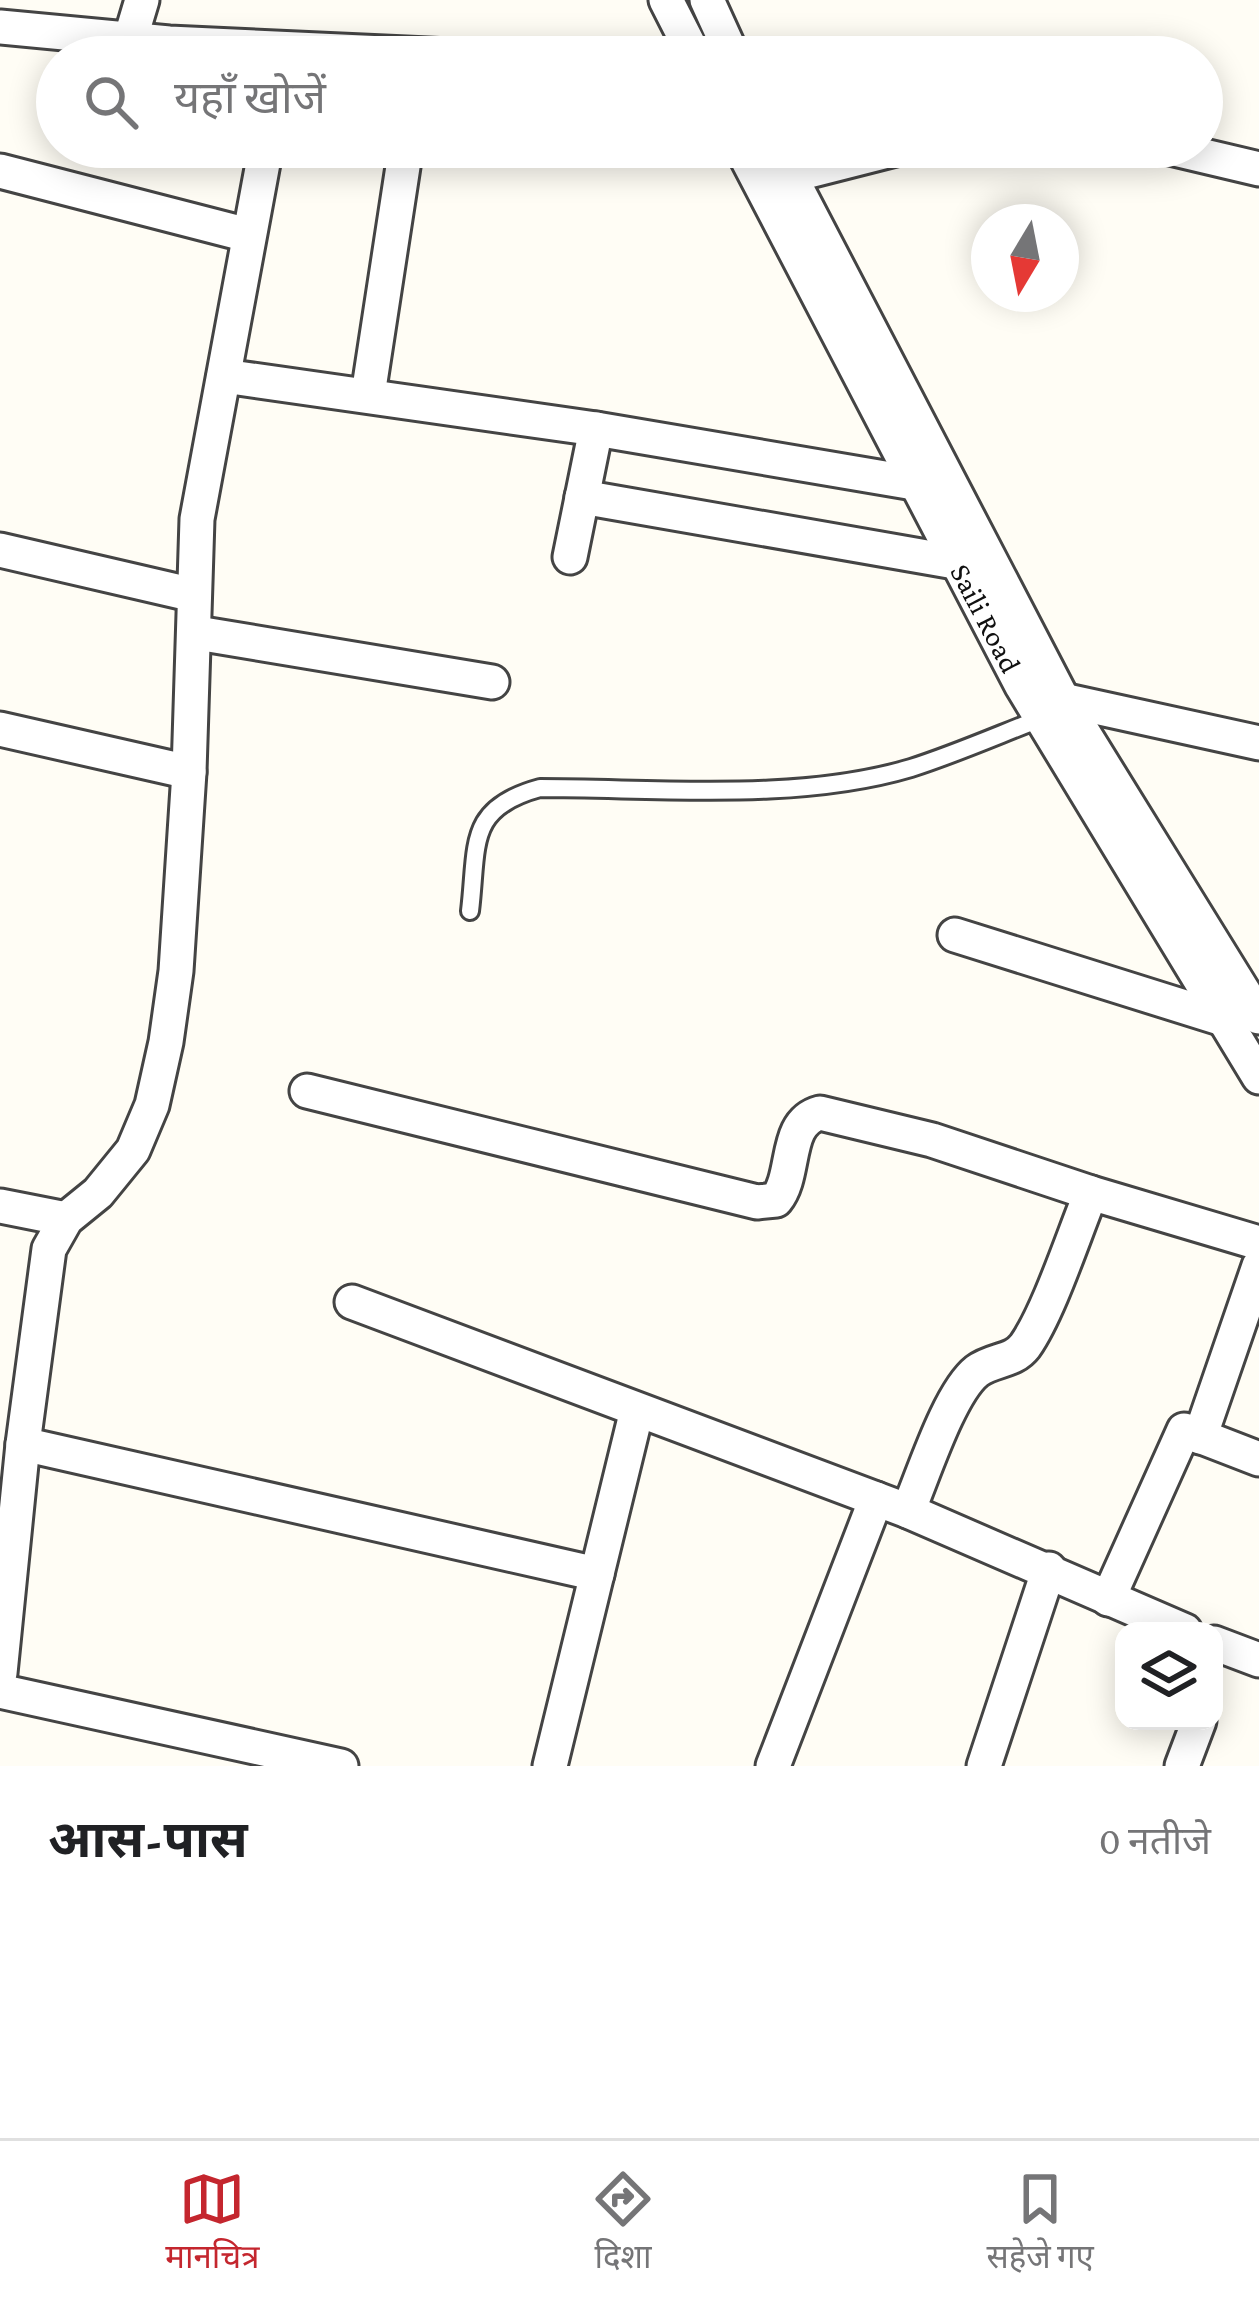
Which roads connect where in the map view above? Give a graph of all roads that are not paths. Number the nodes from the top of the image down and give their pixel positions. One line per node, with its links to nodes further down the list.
1 (142, 0): 6 (street)
2 (666, 0): 7 (street)
3 (707, 0): 8 (street)
4 (0, 27): 5 (street)
5 (90, 36)
6 (131, 36)
7 (684, 36)
8 (723, 36)
9 (1223, 160): 14 (street)
10 (262, 168): 16 (street)
11 (403, 168): 18 (street)
12 (752, 168): 20 (street, Saili Road)
13 (785, 168): 28 (street)
14 (1259, 169)
15 (0, 171): 16 (street)
16 (248, 236): 17 (street)
17 (224, 376): 18 (street); 25 (street)
18 (368, 395): 19 (street)
19 (596, 429): 20 (street); 21 (street)
20 (914, 484): 24 (street, Saili Road)
21 (582, 497): 23 (street); 24 (street)
22 (0, 550): 25 (street)
23 (570, 557)
24 (955, 562): 28 (street, Saili Road)
25 (194, 596): 26 (street)
26 (196, 633): 27 (street); 31 (street)
27 (492, 682)
28 (1052, 709): 30 (street); 32 (lane); 34 (street); 35 (street, Saili Road)
29 (0, 729): 31 (street)
30 (1259, 743)
31 (189, 772): 40 (street)
32 (470, 911)
33 (955, 935): 35 (street)
34 (1259, 1018)
35 (1223, 1019): 36 (street, Saili Road)
36 (1259, 1077)
37 (307, 1091): 38 (street)
38 (1090, 1193): 41 (street); 49 (street)
39 (0, 1206): 40 (street)
40 (66, 1219): 45 (street)
41 (1259, 1243)
42 (1259, 1266): 46 (street)
43 (352, 1302): 44 (street)
44 (637, 1410): 48 (street); 51 (street)
45 (16, 1426): 51 (street); 53 (street)
46 (1200, 1437): 47 (street); 52 (street)
47 (1259, 1460)
48 (876, 1499): 49 (street); 62 (street)
49 (908, 1511): 50 (street)
50 (1049, 1570): 52 (street); 63 (street)
51 (597, 1574): 61 (street)
52 (1108, 1599): 54 (street)
53 (3, 1622): 57 (street)
54 (1163, 1622)
55 (1223, 1647): 56 (street)
56 (1259, 1660)
57 (0, 1673)
58 (0, 1691): 60 (street)
59 (1196, 1730): 64 (street)
60 (341, 1766)
61 (550, 1766)
62 (773, 1766)
63 (983, 1766)
64 (1182, 1766)

